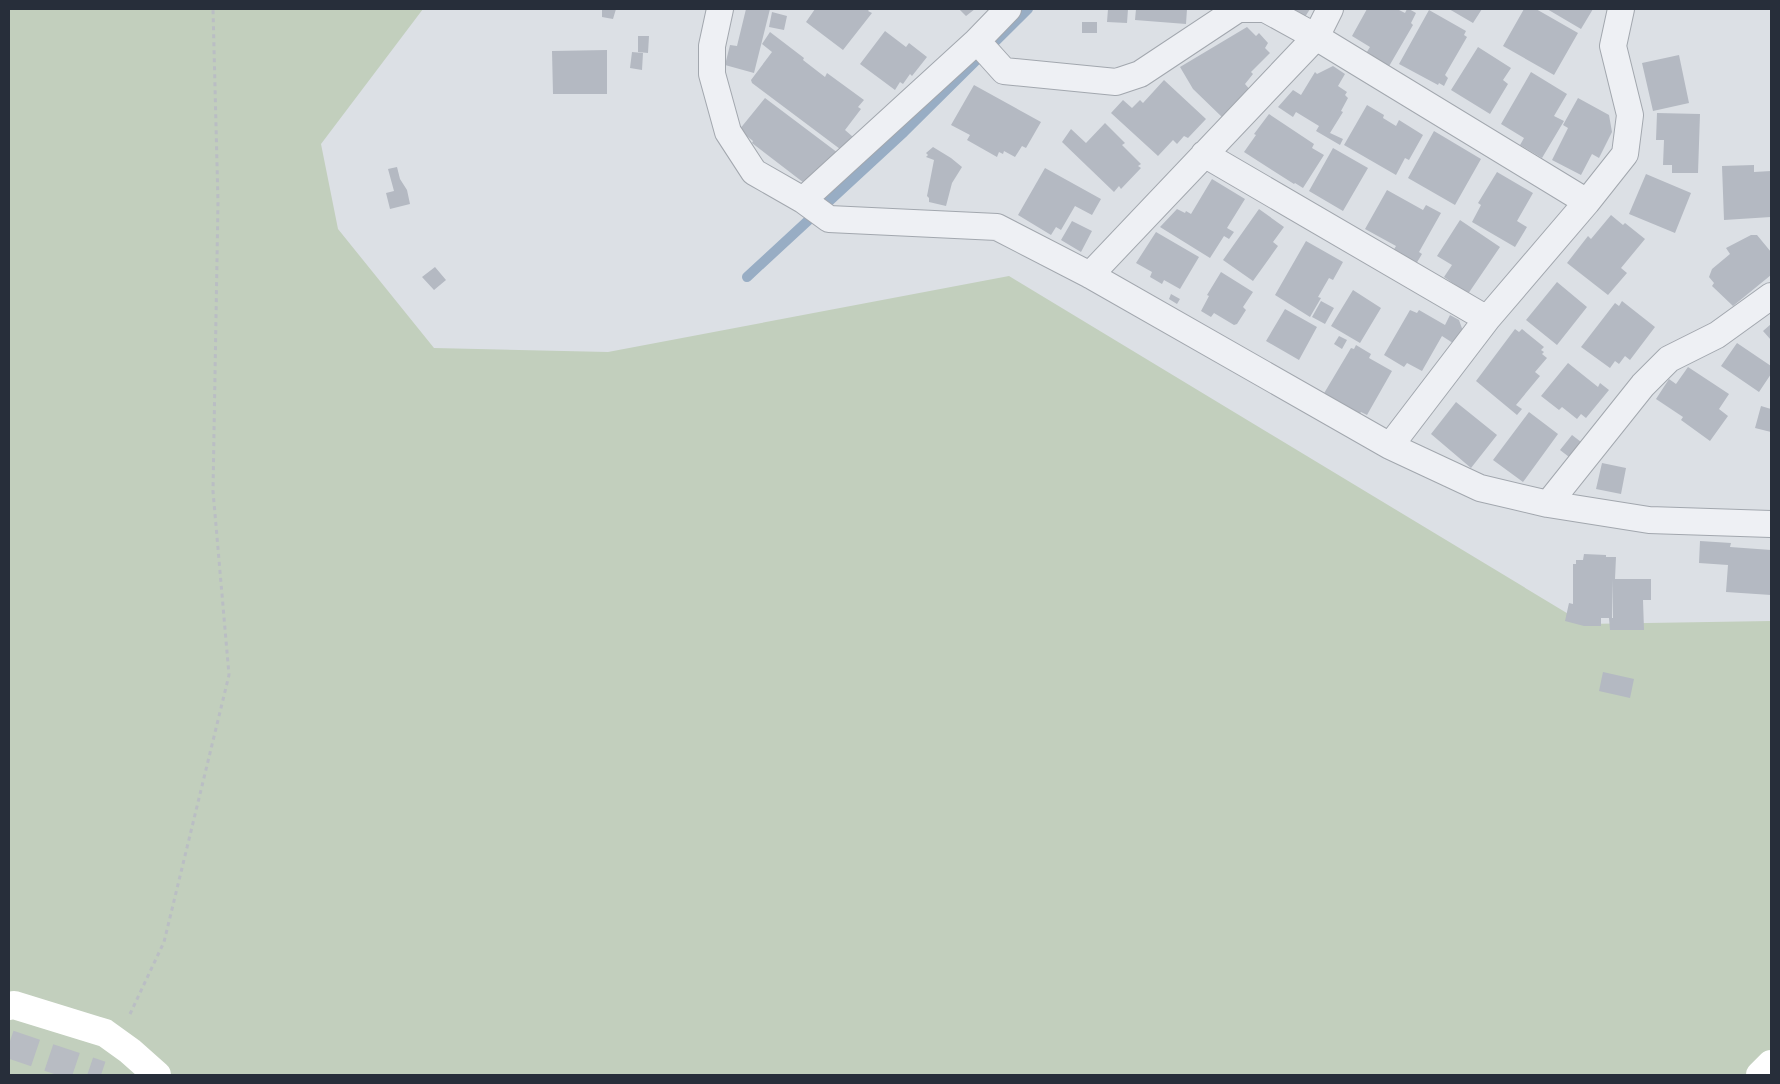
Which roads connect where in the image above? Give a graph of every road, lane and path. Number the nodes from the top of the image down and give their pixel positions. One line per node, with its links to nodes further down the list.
1 (213, 9): 18 (path)
2 (720, 9): 9 (street)
3 (1008, 9): 7 (street)
4 (1330, 9): 6 (street)
5 (1621, 9): 10 (street)
6 (1316, 37): 7 (street); 8 (street); 10 (street)
7 (977, 41): 9 (street)
8 (1204, 154): 11 (street); 13 (street)
9 (803, 200): 11 (street)
10 (1587, 202): 13 (street)
11 (1090, 275): 14 (street)
12 (1771, 296): 15 (street)
13 (1487, 319): 14 (street)
14 (1390, 446): 15 (street)
15 (1548, 504): 16 (street)
16 (1771, 524)
17 (9, 1006): 20 (street)
18 (127, 1019)
19 (1771, 1064): 21 (street)
20 (157, 1075)
21 (1760, 1075)

